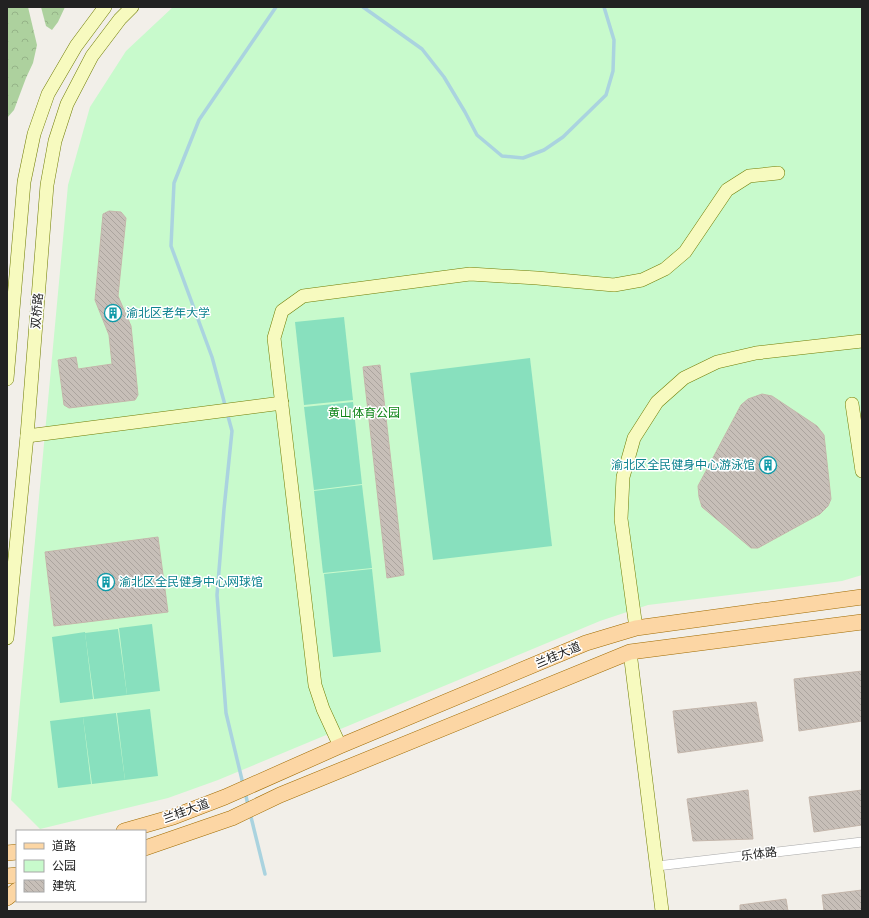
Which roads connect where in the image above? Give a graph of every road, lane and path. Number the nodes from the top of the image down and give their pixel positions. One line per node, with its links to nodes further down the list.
1 (105, 7): 5 (street, 双桥路)
2 (132, 7): 8 (street, 双桥路)
3 (778, 173): 6 (street)
4 (862, 341): 12 (street)
5 (7, 379)
6 (282, 402): 8 (street); 15 (street)
7 (852, 404): 9 (street)
8 (27, 436): 13 (street, 双桥路)
9 (862, 471)
10 (862, 597): 12 (main road, 兰桂大道)
11 (862, 622): 14 (main road, 兰桂大道)
12 (636, 628): 15 (main road, 兰桂大道)
13 (7, 638)
14 (630, 652): 18 (main road, 兰桂大道); 19 (street)
15 (340, 746): 16 (main road, 兰桂大道)
16 (128, 830)
17 (862, 842): 19 (street, 乐体路)
18 (146, 848)
19 (656, 866): 22 (street)
20 (16, 891): 21 (main road)
21 (7, 898)
22 (662, 911)

